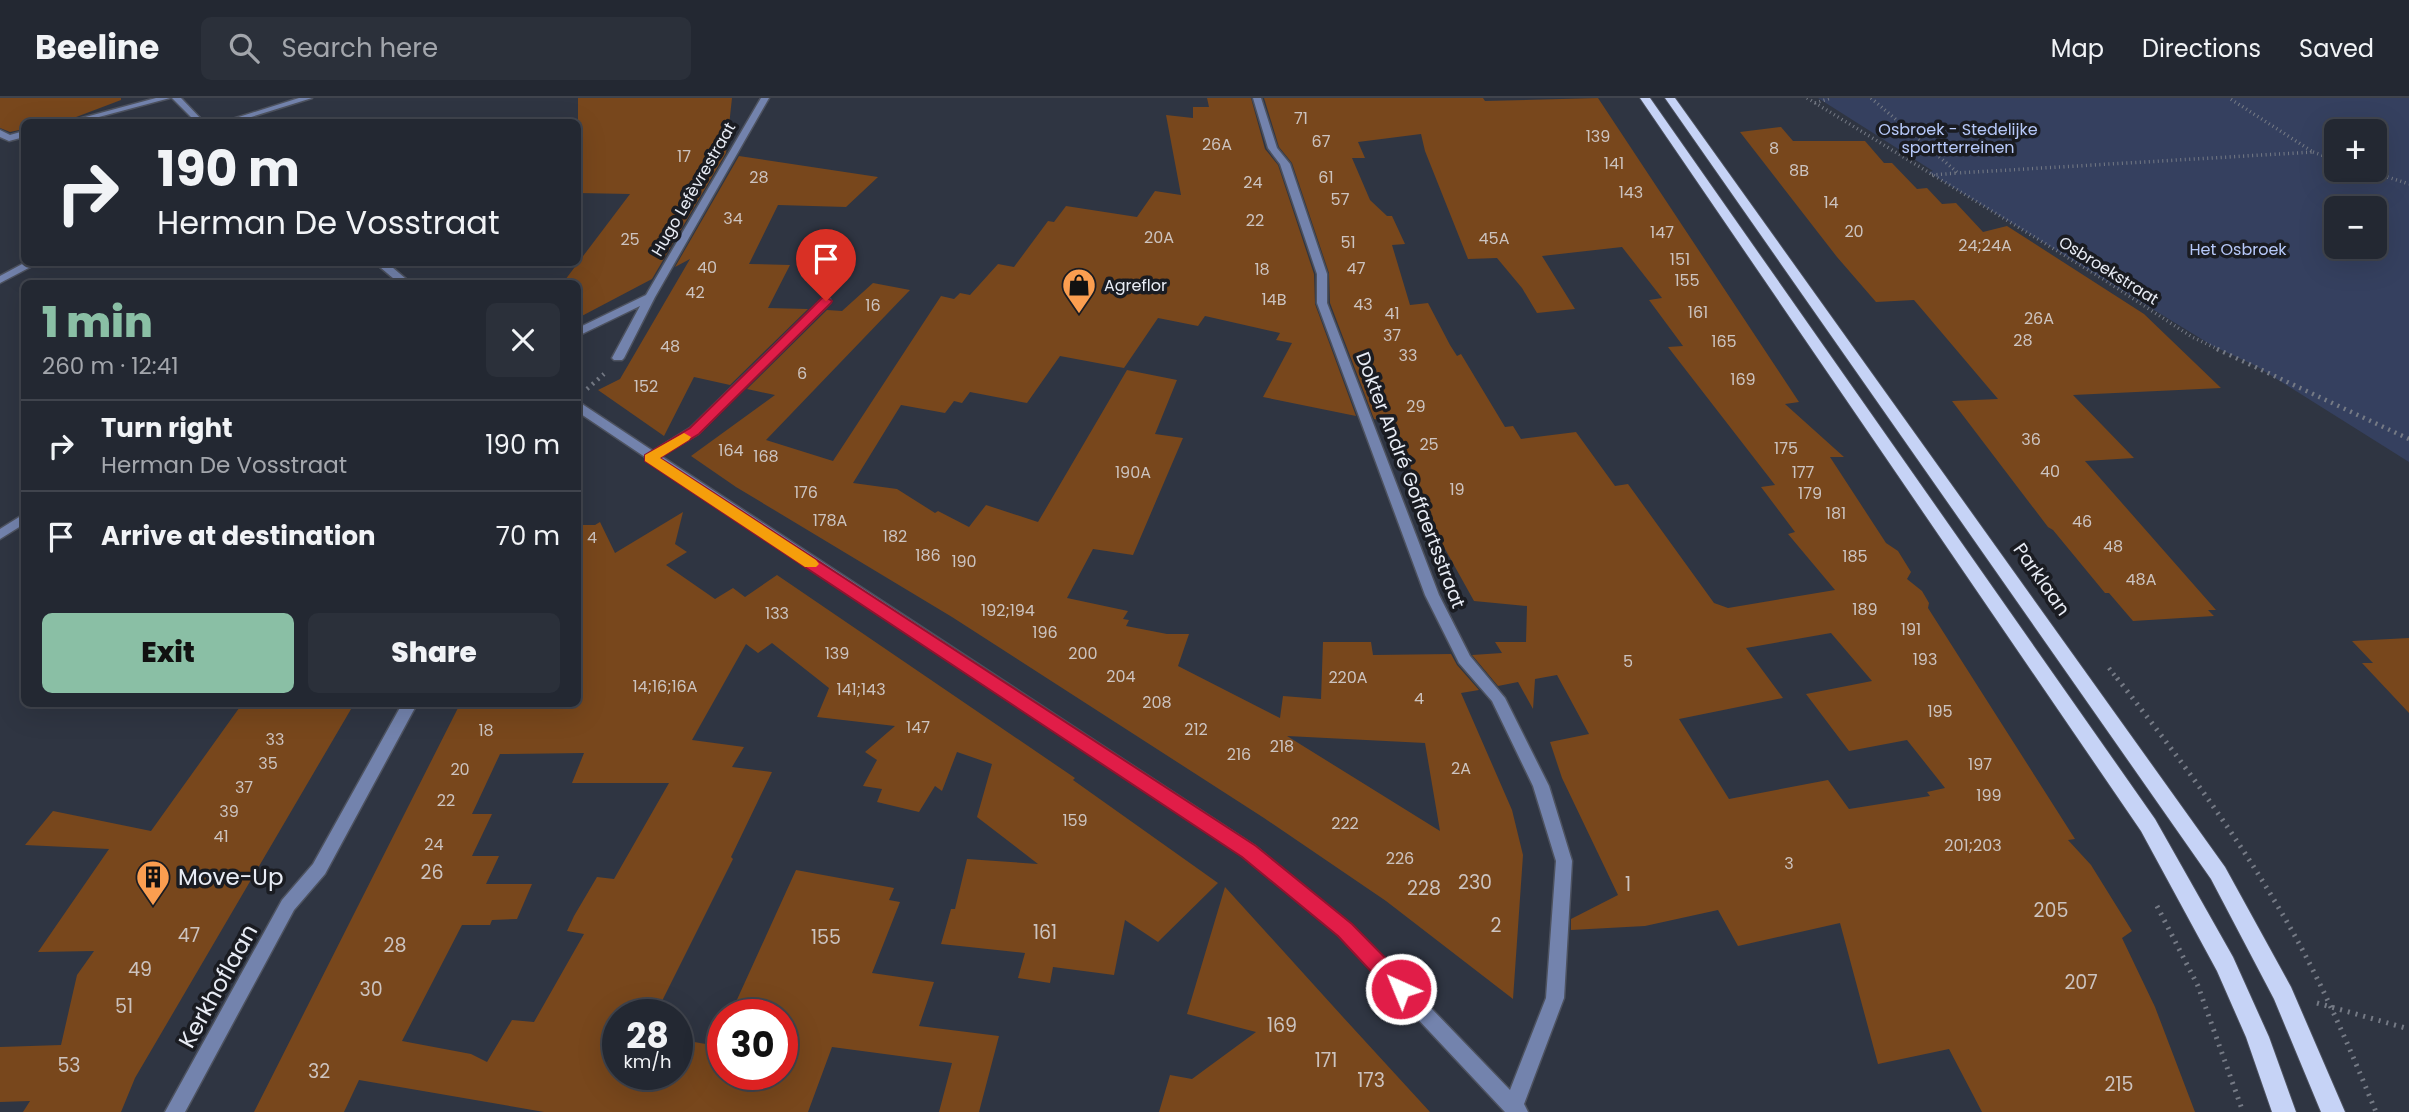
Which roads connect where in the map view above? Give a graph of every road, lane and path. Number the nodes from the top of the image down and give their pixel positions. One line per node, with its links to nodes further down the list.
1 (166, 98): 13 (street)
2 (176, 98): 14 (street)
3 (308, 98): 15 (street)
4 (765, 98): 30 (street, Hugo Lefèvrestraat)
5 (1257, 98): 43 (street, Dokter André Goffaertsstraat)
6 (1645, 98): 45 (main road)
7 (1670, 98): 41 (main road, Parklaan)
8 (1807, 98): 12 (path, Osbroekstraat)
9 (1831, 98): 12 (path)
10 (1871, 98): 20 (path)
11 (2229, 98): 18 (path)
12 (1815, 103): 21 (path, Osbroekstraat)
13 (83, 119)
14 (197, 119)
15 (237, 119)
16 (0, 133): 17 (street)
17 (21, 135)
18 (2313, 152): 19 (path); 20 (path)
19 (2324, 156)
20 (1958, 173): 21 (path)
21 (1931, 175): 36 (path, Osbroekstraat)
22 (2387, 177): 23 (path)
23 (2409, 184)
24 (27, 266): 27 (street)
25 (384, 266): 26 (street)
26 (395, 275): 28 (street); 29 (street)
27 (0, 280)
28 (388, 280)
29 (402, 280)
30 (650, 297): 32 (street); 33 (street, Hugo Lefèvrestraat)
31 (826, 301): 37 (street)
32 (581, 331)
33 (618, 358): 34 (path)
34 (586, 389)
35 (581, 409): 37 (street)
36 (2409, 439)
37 (650, 458): 43 (street)
38 (21, 519): 39 (street)
39 (0, 536)
40 (408, 707): 44 (street, Kerkhoflaan)
41 (2283, 994): 42 (path); 46 (main road, Parklaan)
42 (2409, 1029)
43 (1515, 1109)
44 (175, 1112)
45 (2284, 1112)
46 (2333, 1112)

